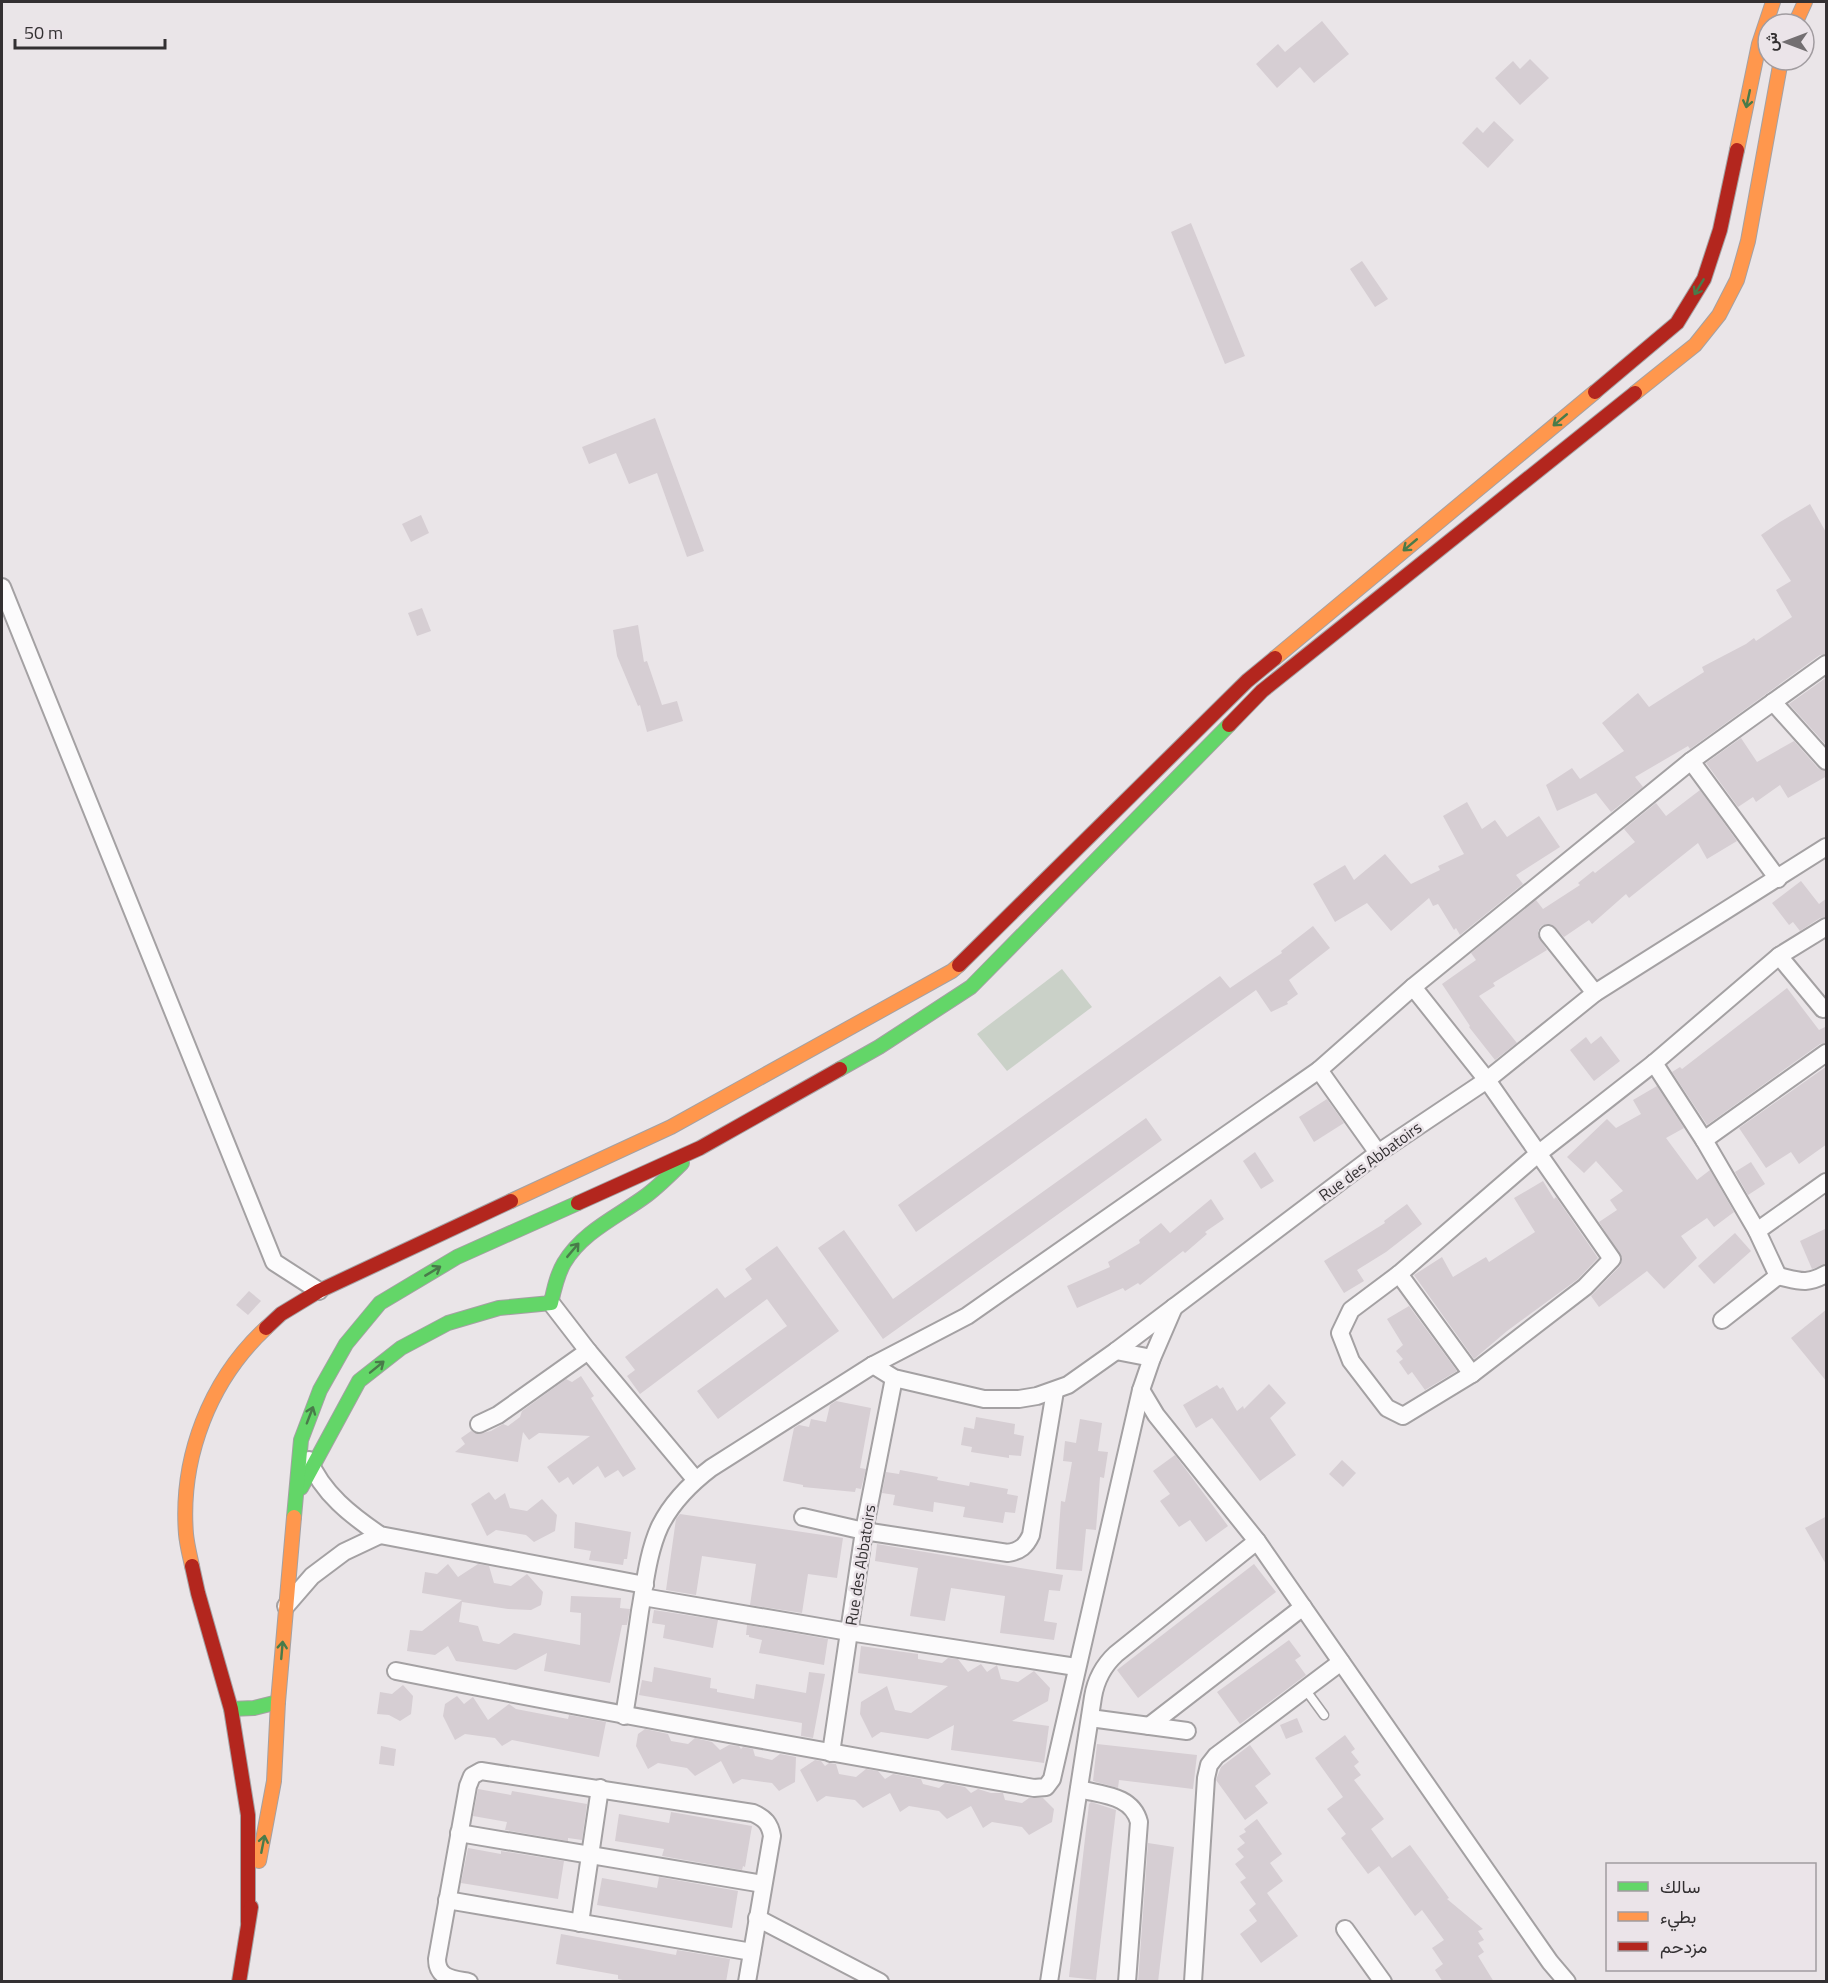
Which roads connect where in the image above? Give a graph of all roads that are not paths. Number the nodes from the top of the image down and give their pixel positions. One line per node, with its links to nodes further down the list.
1 (1773, 2): 29 (street, one-way to 29)
2 (1779, 72): 21 (street)
3 (2, 587): 29 (street)
4 (1827, 664): 5 (street)
5 (1773, 702): 6 (street); 7 (street)
6 (1691, 761): 9 (street); 13 (street)
7 (1827, 761)
8 (1825, 851): 9 (street, Rue des Abbatoirs)
9 (1778, 879): 14 (street, Rue des Abbatoirs)
10 (1827, 927): 12 (street)
11 (1548, 934): 14 (street)
12 (1779, 956): 15 (street); 17 (street)
13 (1413, 987): 18 (street); 19 (street)
14 (1595, 993): 19 (street, Rue des Abbatoirs)
15 (1827, 1008)
16 (1827, 1053): 20 (street)
17 (1654, 1063): 20 (street); 23 (street)
18 (1319, 1070): 22 (street); 36 (street)
19 (1487, 1080): 22 (street, Rue des Abbatoirs); 23 (street)
20 (1704, 1140): 25 (street)
21 (700, 1148): 30 (street, one-way to 21); 42 (street, one-way to 21)
22 (1378, 1153): 31 (street, Rue des Abbatoirs)
23 (1539, 1153): 26 (street); 37 (street)
24 (1827, 1182): 25 (street)
25 (1757, 1231): 28 (street)
26 (1399, 1274): 37 (street); 37 (street)
27 (1827, 1274): 28 (street)
28 (1778, 1276): 32 (street)
29 (319, 1291): 59 (street)
30 (551, 1303): 33 (street); 43 (street, one-way to 30)
31 (1174, 1307): 34 (street, Rue des Abbatoirs); 35 (street)
32 (1722, 1320)
33 (588, 1351): 41 (street); 44 (street)
34 (1116, 1351): 35 (street); 40 (street, Rue des Abbatoirs)
35 (1152, 1358): 39 (street)
36 (873, 1365): 38 (street, Rue des Abbatoirs); 44 (street)
37 (1472, 1374)
38 (894, 1378): 40 (street, Rue des Abbatoirs); 47 (street, Rue des Abbatoirs)
39 (1142, 1389): 49 (street); 55 (street)
40 (1055, 1391): 47 (street)
41 (479, 1424)
42 (301, 1440): 43 (street); 45 (street)
43 (312, 1468): 45 (street); 48 (street)
44 (695, 1479): 50 (street)
45 (296, 1498): 51 (street)
46 (803, 1517): 47 (street)
47 (864, 1531): 53 (street, Rue des Abbatoirs)
48 (380, 1535): 50 (street); 51 (street)
49 (1257, 1542): 52 (street); 62 (street)
50 (644, 1591): 53 (street); 61 (street)
51 (286, 1606): 58 (street, one-way to 51)
52 (1303, 1607): 54 (street); 63 (street)
53 (849, 1632): 55 (street); 65 (street, Rue des Abbatoirs)
54 (1341, 1662): 57 (street); 85 (street)
55 (1076, 1667): 65 (street)
56 (396, 1671): 61 (street)
57 (1305, 1689): 60 (lane); 83 (street)
58 (278, 1702): 59 (street); 73 (street, one-way to 58)
59 (231, 1709): 73 (street)
60 (1324, 1715)
61 (624, 1716): 65 (street)
62 (1090, 1718): 63 (street); 67 (street)
63 (1149, 1726): 64 (street)
64 (1187, 1731)
65 (831, 1753)
66 (600, 1788): 68 (street); 69 (street); 70 (street)
67 (1079, 1789): 81 (street); 82 (street)
68 (459, 1833): 69 (street); 71 (street)
69 (590, 1855): 70 (street); 74 (street)
70 (763, 1884): 72 (street)
71 (447, 1900): 74 (street); 78 (street)
72 (757, 1918): 76 (street); 80 (street)
73 (248, 1922): 77 (street)
74 (580, 1923): 76 (street)
75 (1345, 1929): 84 (street)
76 (752, 1952): 79 (street)
77 (239, 1982)
78 (469, 1982)
79 (747, 1982)
80 (880, 1982)
81 (1049, 1982)
82 (1126, 1982)
83 (1193, 1982)
84 (1383, 1982)
85 (1568, 1982)

